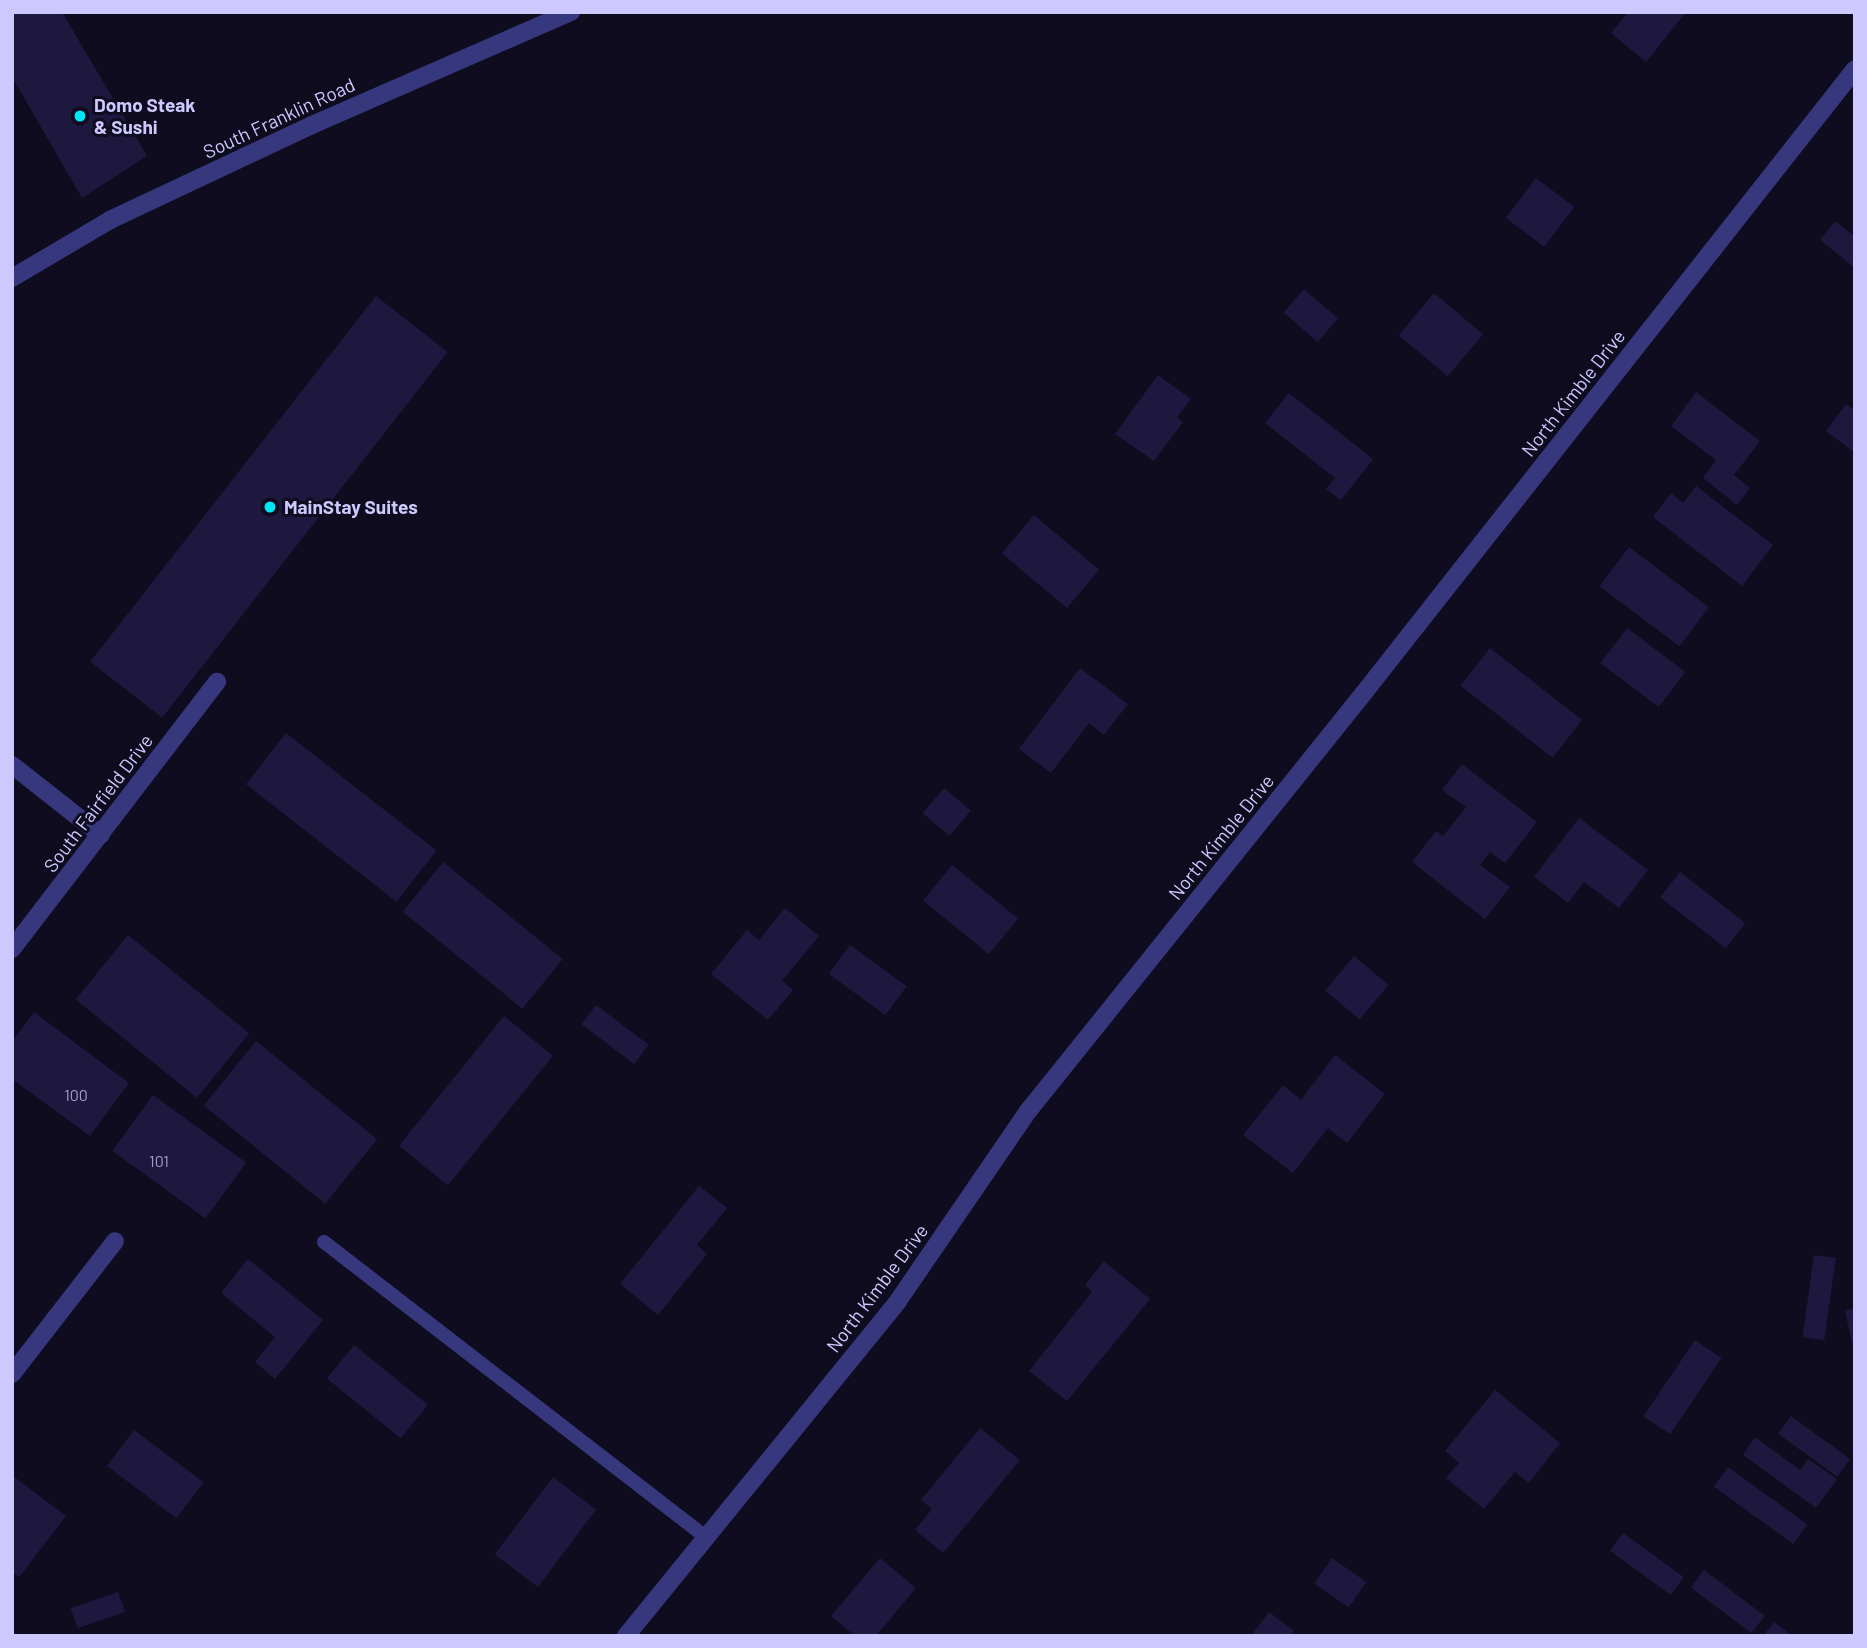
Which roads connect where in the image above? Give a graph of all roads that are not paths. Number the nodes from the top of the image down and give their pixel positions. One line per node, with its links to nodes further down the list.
1 (571, 12): 3 (street, South Franklin Road)
2 (1855, 69): 11 (street, North Kimble Drive)
3 (12, 278)
4 (216, 682): 6 (street, South Fairfield Drive)
5 (12, 765): 6 (street)
6 (102, 835): 7 (street, South Fairfield Drive)
7 (12, 949)
8 (115, 1241): 10 (street)
9 (324, 1242): 11 (lane)
10 (12, 1374)
11 (705, 1536): 12 (street, North Kimble Drive)
12 (626, 1636)

